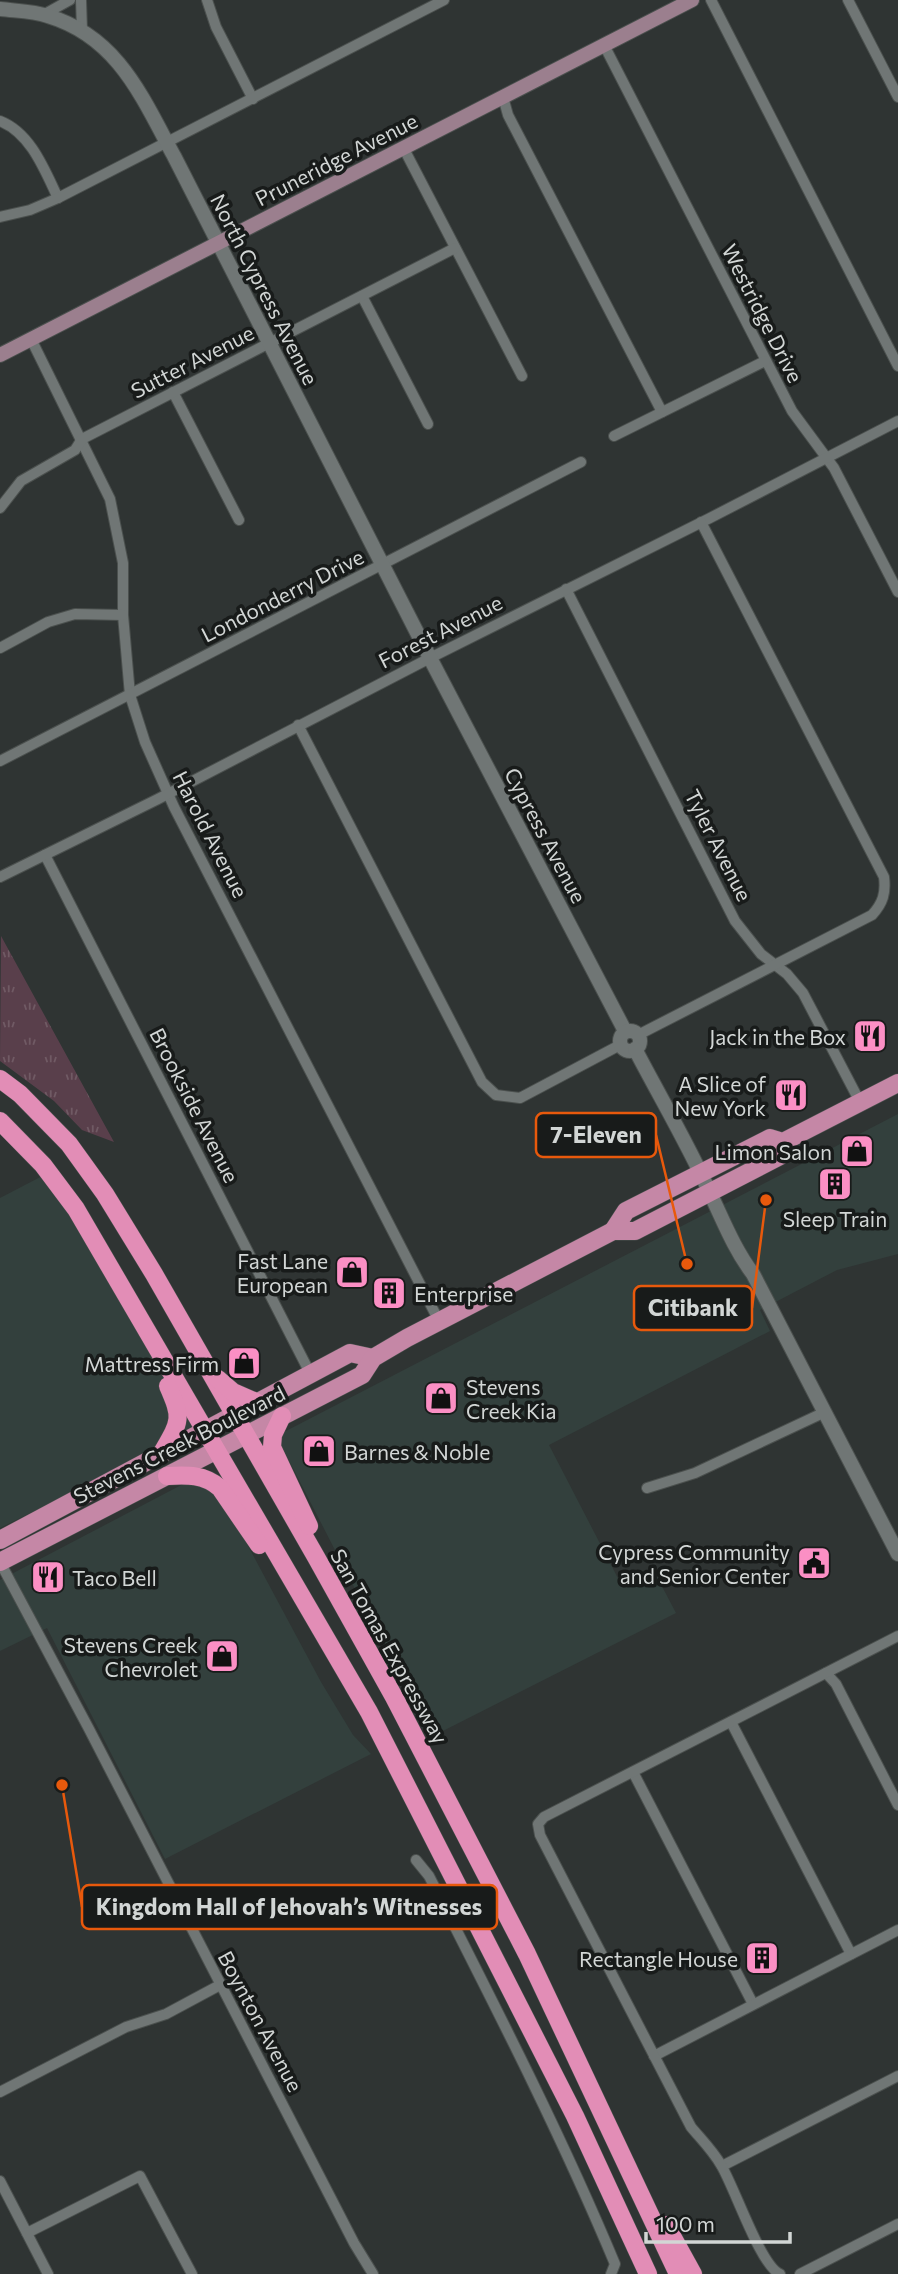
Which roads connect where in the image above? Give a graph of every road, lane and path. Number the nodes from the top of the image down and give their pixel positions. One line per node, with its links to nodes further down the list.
1 (70, 0): 9 (street)
2 (81, 0): 10 (street)
3 (207, 0): 14 (street)
4 (444, 0): 14 (street)
5 (692, 0): 11 (main road, Pruneridge Avenue)
6 (710, 0): 27 (street)
7 (848, 0): 12 (street)
8 (0, 9): 9 (street, North Cypress Avenue)
9 (43, 15): 10 (street, North Cypress Avenue)
10 (82, 30): 16 (street, North Cypress Avenue)
11 (604, 45): 13 (main road, Pruneridge Avenue); 26 (street, Westridge Drive)
12 (898, 96)
13 (503, 97): 17 (main road, Pruneridge Avenue); 30 (street)
14 (253, 99): 16 (street)
15 (0, 121): 18 (street)
16 (166, 142): 18 (street); 20 (street, North Cypress Avenue)
17 (403, 147): 20 (main road, Pruneridge Avenue); 21 (street)
18 (58, 198): 19 (street)
19 (0, 217)
20 (218, 243): 23 (main road, Pruneridge Avenue); 24 (street, North Cypress Avenue)
21 (455, 248): 22 (street, Sutter Avenue); 28 (street)
22 (362, 296): 24 (street, Sutter Avenue); 32 (street)
23 (32, 338): 25 (main road, Pruneridge Avenue); 34 (street, Harold Avenue)
24 (270, 343): 29 (street, Sutter Avenue); 40 (street, North Cypress Avenue)
25 (0, 355)
26 (765, 361): 30 (street); 35 (street, Westridge Drive)
27 (898, 366)
28 (522, 376)
29 (173, 392): 34 (street, Sutter Avenue); 38 (street)
30 (662, 412): 33 (street)
31 (898, 421): 35 (street, Forest Avenue)
32 (428, 424)
33 (614, 436)
34 (82, 439): 37 (street, Sutter Avenue); 43 (street, Harold Avenue)
35 (826, 458): 39 (street, Forest Avenue); 42 (street, Westridge Drive)
36 (581, 462): 40 (street, Londonderry Drive)
37 (0, 508)
38 (239, 520)
39 (701, 522): 41 (street, Forest Avenue); 52 (street)
40 (384, 565): 45 (street, North Cypress Avenue); 46 (street, Londonderry Drive)
41 (566, 589): 45 (street, Forest Avenue); 52 (street, Tyler Avenue)
42 (898, 592)
43 (122, 615): 44 (street); 46 (street, Harold Avenue)
44 (0, 648)
45 (430, 658): 47 (street, Forest Avenue); 53 (street, Cypress Avenue)
46 (130, 695): 48 (street, Londonderry Drive); 49 (street, Harold Avenue)
47 (298, 725): 49 (street, Forest Avenue); 53 (street)
48 (0, 761)
49 (168, 794): 50 (street, Forest Avenue); 63 (street, Harold Avenue)
50 (45, 855): 51 (street, Forest Avenue); 66 (street, Brookside Avenue)
51 (0, 877)
52 (774, 965): 53 (street); 56 (street, Tyler Avenue)
53 (630, 1040): 59 (street)
54 (0, 1079): 65 (highway, San Tomas Expressway)
55 (898, 1083): 56 (main road, Stevens Creek Boulevard)
56 (860, 1102): 58 (main road, Stevens Creek Boulevard)
57 (0, 1121): 62 (highway)
58 (783, 1142): 59 (main road, Stevens Creek Boulevard); 60 (main road, Stevens Creek Boulevard)
59 (700, 1172): 60 (street); 61 (main road, Stevens Creek Boulevard)
60 (710, 1192): 61 (main road, Stevens Creek Boulevard); 68 (street)
61 (613, 1231): 63 (main road, Stevens Creek Boulevard)
62 (138, 1315): 71 (highway); 74 (highway)
63 (439, 1321): 64 (main road, Stevens Creek Boulevard)
64 (373, 1358): 66 (main road, Stevens Creek Boulevard); 70 (main road, Stevens Creek Boulevard)
65 (207, 1367): 67 (highway); 69 (highway, San Tomas Expressway)
66 (310, 1373): 67 (main road, Stevens Creek Boulevard)
67 (257, 1402): 69 (main road, Stevens Creek Boulevard)
68 (825, 1412): 76 (street); 78 (street)
69 (234, 1414): 71 (main road, Stevens Creek Boulevard); 72 (highway, San Tomas Expressway)
70 (282, 1416): 72 (main road, Stevens Creek Boulevard); 79 (highway)
71 (204, 1429): 73 (highway); 74 (main road, Stevens Creek Boulevard)
72 (245, 1435): 73 (main road, Stevens Creek Boulevard); 79 (highway, San Tomas Expressway)
73 (216, 1450): 75 (main road, Stevens Creek Boulevard); 81 (highway)
74 (163, 1451): 77 (main road, Stevens Creek Boulevard)
75 (167, 1476): 80 (main road, Stevens Creek Boulevard); 81 (highway)
76 (647, 1488)
77 (8, 1536): 80 (main road)
78 (898, 1554)
79 (316, 1557): 97 (highway, San Tomas Expressway)
80 (0, 1562): 90 (street, Boynton Avenue)
81 (298, 1590): 104 (highway)
82 (898, 1636): 83 (street)
83 (826, 1673): 84 (street); 86 (street)
84 (731, 1722): 85 (street); 89 (street)
85 (633, 1772): 91 (street); 92 (street)
86 (898, 1805)
87 (416, 1860): 103 (street)
88 (898, 1930): 89 (street)
89 (851, 1954): 91 (street)
90 (220, 1985): 94 (street); 102 (street, Boynton Avenue)
91 (753, 2004): 92 (street)
92 (654, 2056): 95 (street)
93 (898, 2076): 95 (street)
94 (0, 2092)
95 (722, 2166): 107 (street)
96 (0, 2181): 99 (street)
97 (644, 2203): 105 (highway, San Tomas Expressway); 106 (highway)
98 (898, 2224): 108 (street)
99 (27, 2233): 100 (street); 101 (street)
100 (48, 2274)
101 (192, 2274)
102 (373, 2274)
103 (611, 2274)
104 (648, 2274)
105 (678, 2274)
106 (694, 2274)
107 (780, 2274)
108 (800, 2274)

